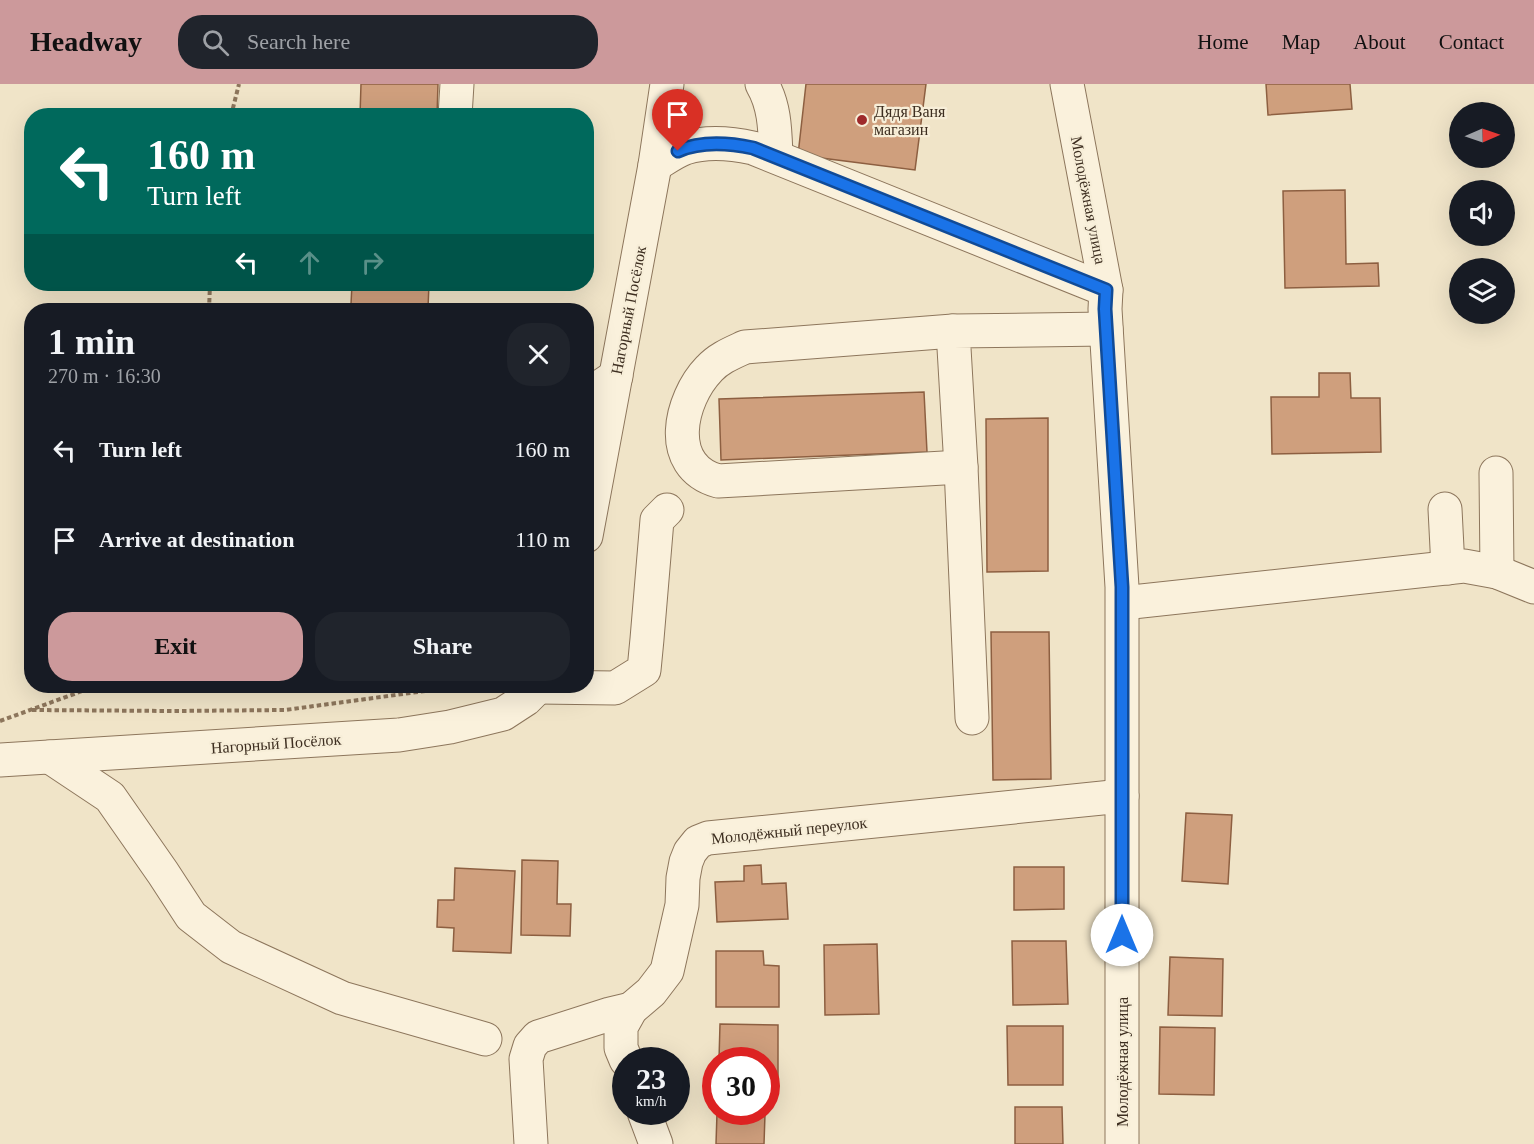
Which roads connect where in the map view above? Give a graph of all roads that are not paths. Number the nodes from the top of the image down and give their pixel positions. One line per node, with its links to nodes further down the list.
1 (457, 84): 5 (street)
2 (667, 84): 7 (street, Нагорный Посёлок)
3 (762, 84): 6 (street)
4 (1067, 84): 8 (street, Молодёжная улица)
5 (456, 108)
6 (776, 156): 7 (street); 8 (street)
7 (655, 165): 11 (street, Нагорный Посёлок)
8 (1106, 290): 9 (street, Молодёжная улица)
9 (1106, 329): 10 (street); 21 (street, Молодёжная улица)
10 (953, 331): 13 (street); 13 (street)
11 (616, 376): 12 (street); 15 (street, Нагорный Посёлок)
12 (594, 391)
13 (961, 467): 24 (street)
14 (1496, 473): 19 (street)
15 (594, 493)
16 (1445, 508): 18 (street)
17 (667, 510): 22 (street)
18 (1448, 568): 19 (street); 21 (street)
19 (1497, 572): 20 (street)
20 (1534, 587)
21 (1123, 603): 27 (street, Молодёжная улица)
22 (594, 687)
23 (532, 693): 25 (street, Нагорный Посёлок)
24 (972, 718)
25 (50, 757): 26 (street, Нагорный Посёлок); 29 (street)
26 (0, 760)
27 (1122, 796): 28 (street, Молодёжный переулок); 34 (street, Молодёжная улица)
28 (632, 1009): 30 (street, Молодёжный переулок); 32 (street)
29 (485, 1039)
30 (621, 1047)
31 (649, 1125): 33 (street)
32 (531, 1144)
33 (656, 1144)
34 (1122, 1144)

